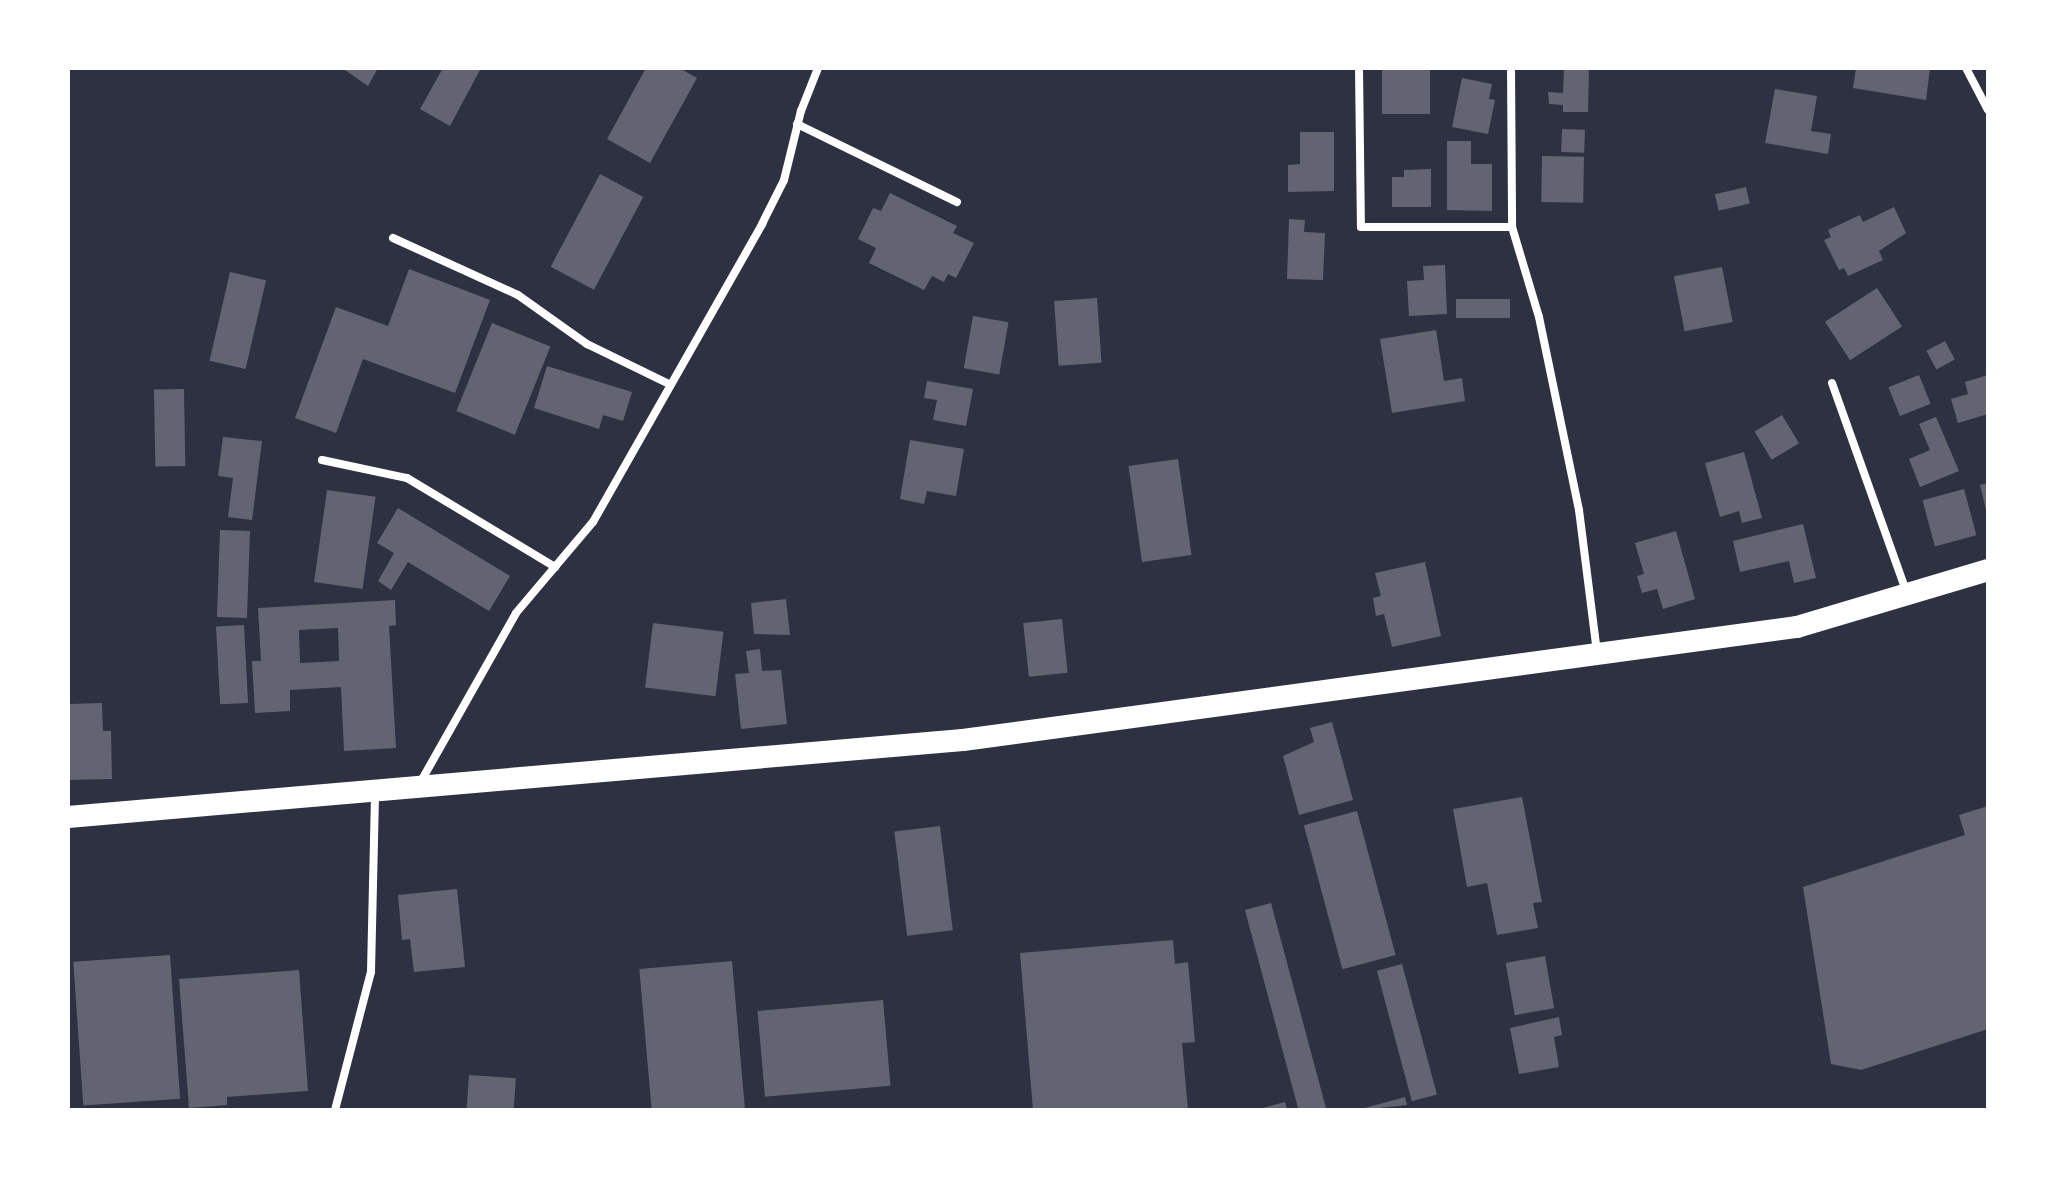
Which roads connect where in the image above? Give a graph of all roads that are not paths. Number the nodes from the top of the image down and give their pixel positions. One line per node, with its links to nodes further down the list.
1 (818, 68): 6 (street)
2 (1359, 68): 8 (street)
3 (1511, 68): 8 (street)
4 (1966, 68): 5 (street)
5 (1988, 110)
6 (797, 124): 7 (street); 11 (street)
7 (957, 202)
8 (1512, 227): 16 (street)
9 (393, 238): 11 (street)
10 (1832, 383): 15 (street)
11 (671, 385): 13 (street)
12 (322, 460): 13 (street)
13 (555, 567): 17 (street)
14 (1988, 570): 15 (highway)
15 (1908, 597): 16 (highway)
16 (1598, 658): 17 (highway)
17 (419, 785): 18 (highway)
18 (375, 789): 19 (highway); 20 (street)
19 (68, 817)
20 (335, 1110)

